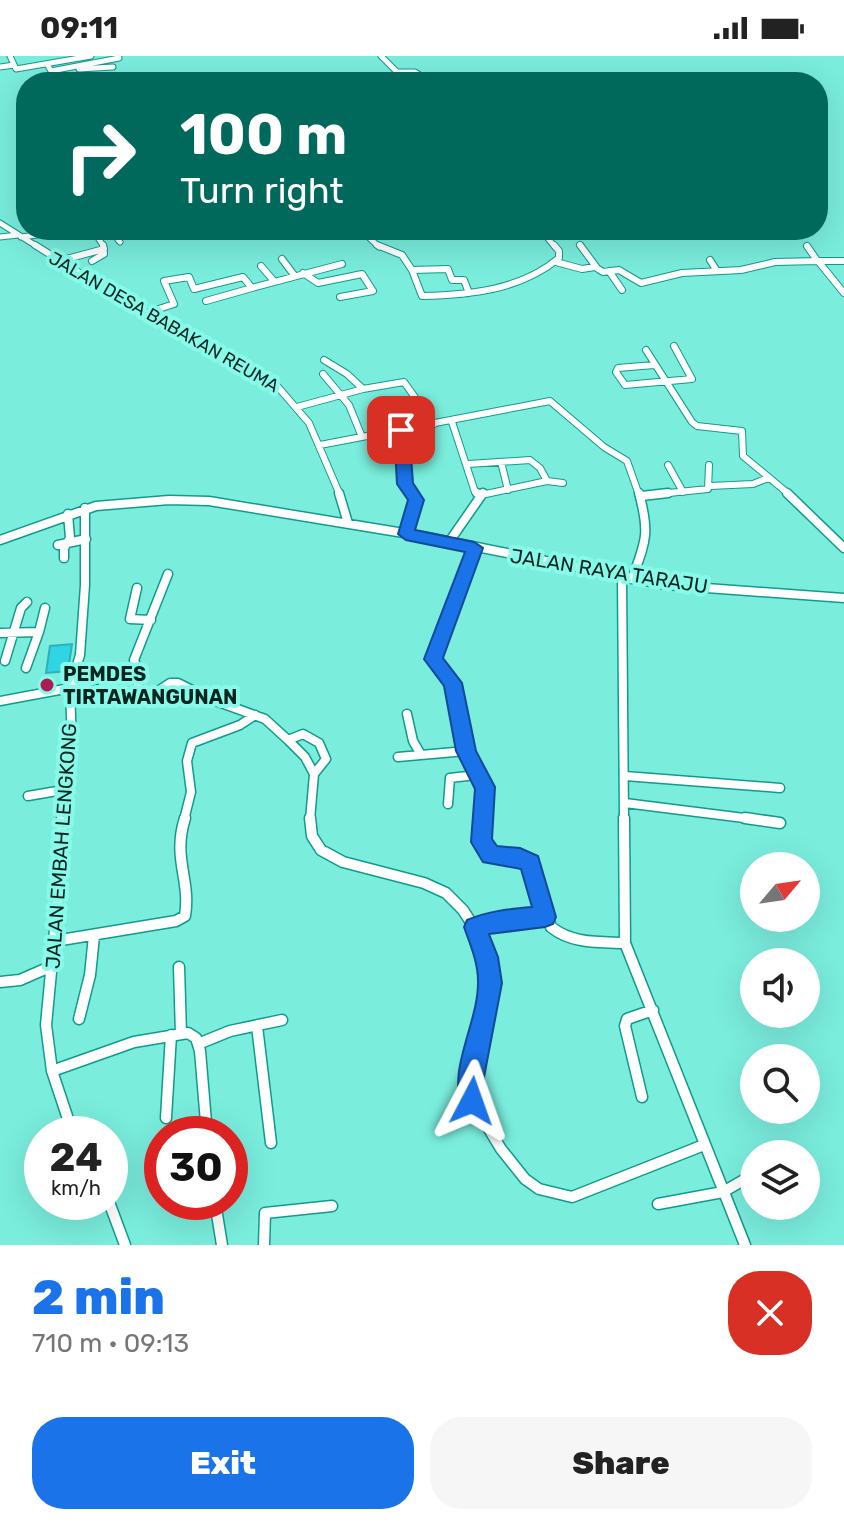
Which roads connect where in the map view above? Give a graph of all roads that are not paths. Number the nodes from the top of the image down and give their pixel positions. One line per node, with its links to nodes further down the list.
1 (29, 56): 11 (street)
2 (48, 56): 9 (street)
3 (91, 56): 7 (street)
4 (381, 56): 17 (street)
5 (10, 57): 8 (street); 10 (street)
6 (118, 57): 13 (street); 14 (street)
7 (73, 58): 9 (street)
8 (0, 59)
9 (50, 64): 11 (street); 14 (street)
10 (14, 65): 11 (street); 12 (street)
11 (34, 66)
12 (0, 67)
13 (113, 67): 14 (street); 16 (street)
14 (78, 68): 15 (street)
15 (77, 72)
16 (114, 72)
17 (397, 72)
18 (25, 240): 28 (street, JALAN DESA BABAKAN REUMA)
19 (99, 240): 24 (street)
20 (372, 240): 35 (street)
21 (549, 240): 31 (street)
22 (580, 245): 34 (street)
23 (807, 246): 27 (street)
24 (104, 249): 28 (street); 29 (street)
25 (282, 259): 39 (street)
26 (710, 260): 37 (street)
27 (817, 260): 30 (street); 37 (street); 45 (street)
28 (59, 261): 49 (street, JALAN DESA BABAKAN REUMA)
29 (92, 261)
30 (844, 261)
31 (556, 262): 34 (street); 44 (street)
32 (342, 264): 38 (street)
33 (261, 266): 41 (street)
34 (597, 268): 36 (street)
35 (412, 270): 44 (street); 44 (street)
36 (609, 271): 37 (street); 43 (street)
37 (717, 271)
38 (302, 273): 39 (street); 40 (street)
39 (294, 275): 41 (street)
40 (339, 279): 46 (street); 46 (street)
41 (273, 280): 42 (street)
42 (252, 288): 48 (street); 49 (street)
43 (622, 290)
44 (469, 293)
45 (844, 293)
46 (349, 296): 47 (street)
47 (340, 297)
48 (206, 301)
49 (143, 314): 58 (street, JALAN DESA BABAKAN REUMA)
50 (674, 346): 55 (street)
51 (646, 350): 53 (street)
52 (324, 360): 56 (street)
53 (654, 365): 55 (street); 55 (street)
54 (323, 374): 57 (street)
55 (667, 384): 68 (street)
56 (363, 389): 57 (street); 60 (street)
57 (342, 395): 58 (street); 62 (street)
58 (297, 407): 63 (street, JALAN DESA BABAKAN REUMA)
59 (452, 422): 60 (street); 65 (street); 75 (street)
60 (434, 424): 61 (street)
61 (401, 430): 62 (street); 79 (street)
62 (362, 437): 63 (street)
63 (320, 445): 78 (street, JALAN DESA BABAKAN REUMA)
64 (501, 462): 65 (street); 69 (street); 72 (street)
65 (468, 464): 74 (street)
66 (668, 465): 73 (street)
67 (709, 465): 71 (street)
68 (768, 478): 71 (street); 86 (street)
69 (547, 481): 70 (street); 72 (street)
70 (563, 483)
71 (710, 486): 73 (street)
72 (508, 490): 74 (street)
73 (683, 492): 75 (street)
74 (481, 496): 83 (street)
75 (642, 496): 89 (street)
76 (85, 508): 77 (street, JALAN RAYA TARAJU); 78 (street, JALAN RAYA TARAJU); 80 (street, JALAN EMBAH LENGKONG)
77 (68, 514): 81 (street, JALAN RAYA TARAJU); 82 (street)
78 (348, 523): 79 (street, JALAN RAYA TARAJU)
79 (406, 534): 83 (street, JALAN RAYA TARAJU)
80 (86, 539): 82 (street); 101 (street, JALAN EMBAH LENGKONG)
81 (0, 540)
82 (68, 542): 84 (street); 87 (street)
83 (449, 542): 85 (street, JALAN RAYA TARAJU)
84 (58, 545)
85 (474, 548): 89 (street, JALAN RAYA TARAJU); 106 (street)
86 (844, 548)
87 (64, 558)
88 (168, 574): 94 (street)
89 (627, 578): 91 (street, JALAN RAYA TARAJU); 111 (street)
90 (137, 588): 94 (street)
91 (844, 598)
92 (27, 602): 95 (street)
93 (45, 608): 96 (street)
94 (151, 620): 100 (street)
95 (15, 632): 96 (street); 97 (street); 98 (street)
96 (39, 632): 99 (street)
97 (0, 633)
98 (5, 661)
99 (26, 668)
100 (136, 678): 101 (street); 104 (street)
101 (71, 686): 102 (street); 113 (street, JALAN EMBAH LENGKONG)
102 (0, 701)
103 (407, 714): 107 (street)
104 (255, 715): 105 (street); 120 (street)
105 (288, 740): 109 (street); 109 (street)
106 (466, 751): 107 (street); 110 (street)
107 (420, 753): 108 (street)
108 (398, 757)
109 (314, 774): 119 (street)
110 (476, 775): 116 (street); 118 (street)
111 (625, 776): 112 (street); 115 (street)
112 (780, 788)
113 (63, 790): 114 (street); 121 (street, JALAN EMBAH LENGKONG)
114 (28, 796)
115 (625, 803): 117 (street); 122 (street)
116 (448, 804)
117 (780, 823)
118 (545, 917): 119 (street); 122 (street)
119 (475, 927): 138 (street)
120 (94, 936): 121 (street); 127 (street)
121 (55, 941): 123 (street, JALAN EMBAH LENGKONG)
122 (625, 943): 126 (street)
123 (52, 966): 125 (street); 132 (street, JALAN EMBAH LENGKONG)
124 (179, 967): 130 (street)
125 (0, 982)
126 (653, 1010): 133 (street); 138 (street)
127 (79, 1019)
128 (282, 1020): 129 (street)
129 (257, 1026): 131 (street); 137 (street)
130 (176, 1034): 131 (street); 132 (street); 135 (street)
131 (198, 1044): 136 (street)
132 (52, 1071): 134 (street, JALAN EMBAH LENGKONG)
133 (642, 1097)
134 (67, 1116)
135 (166, 1116)
136 (205, 1116)
137 (271, 1143)
138 (704, 1145): 140 (street)
139 (740, 1182): 140 (street)
140 (723, 1192): 141 (street); 148 (street)
141 (658, 1204)
142 (332, 1206): 147 (street)
143 (118, 1220): 145 (street)
144 (218, 1220): 146 (street)
145 (125, 1245)
146 (222, 1245)
147 (264, 1245)
148 (745, 1245)

